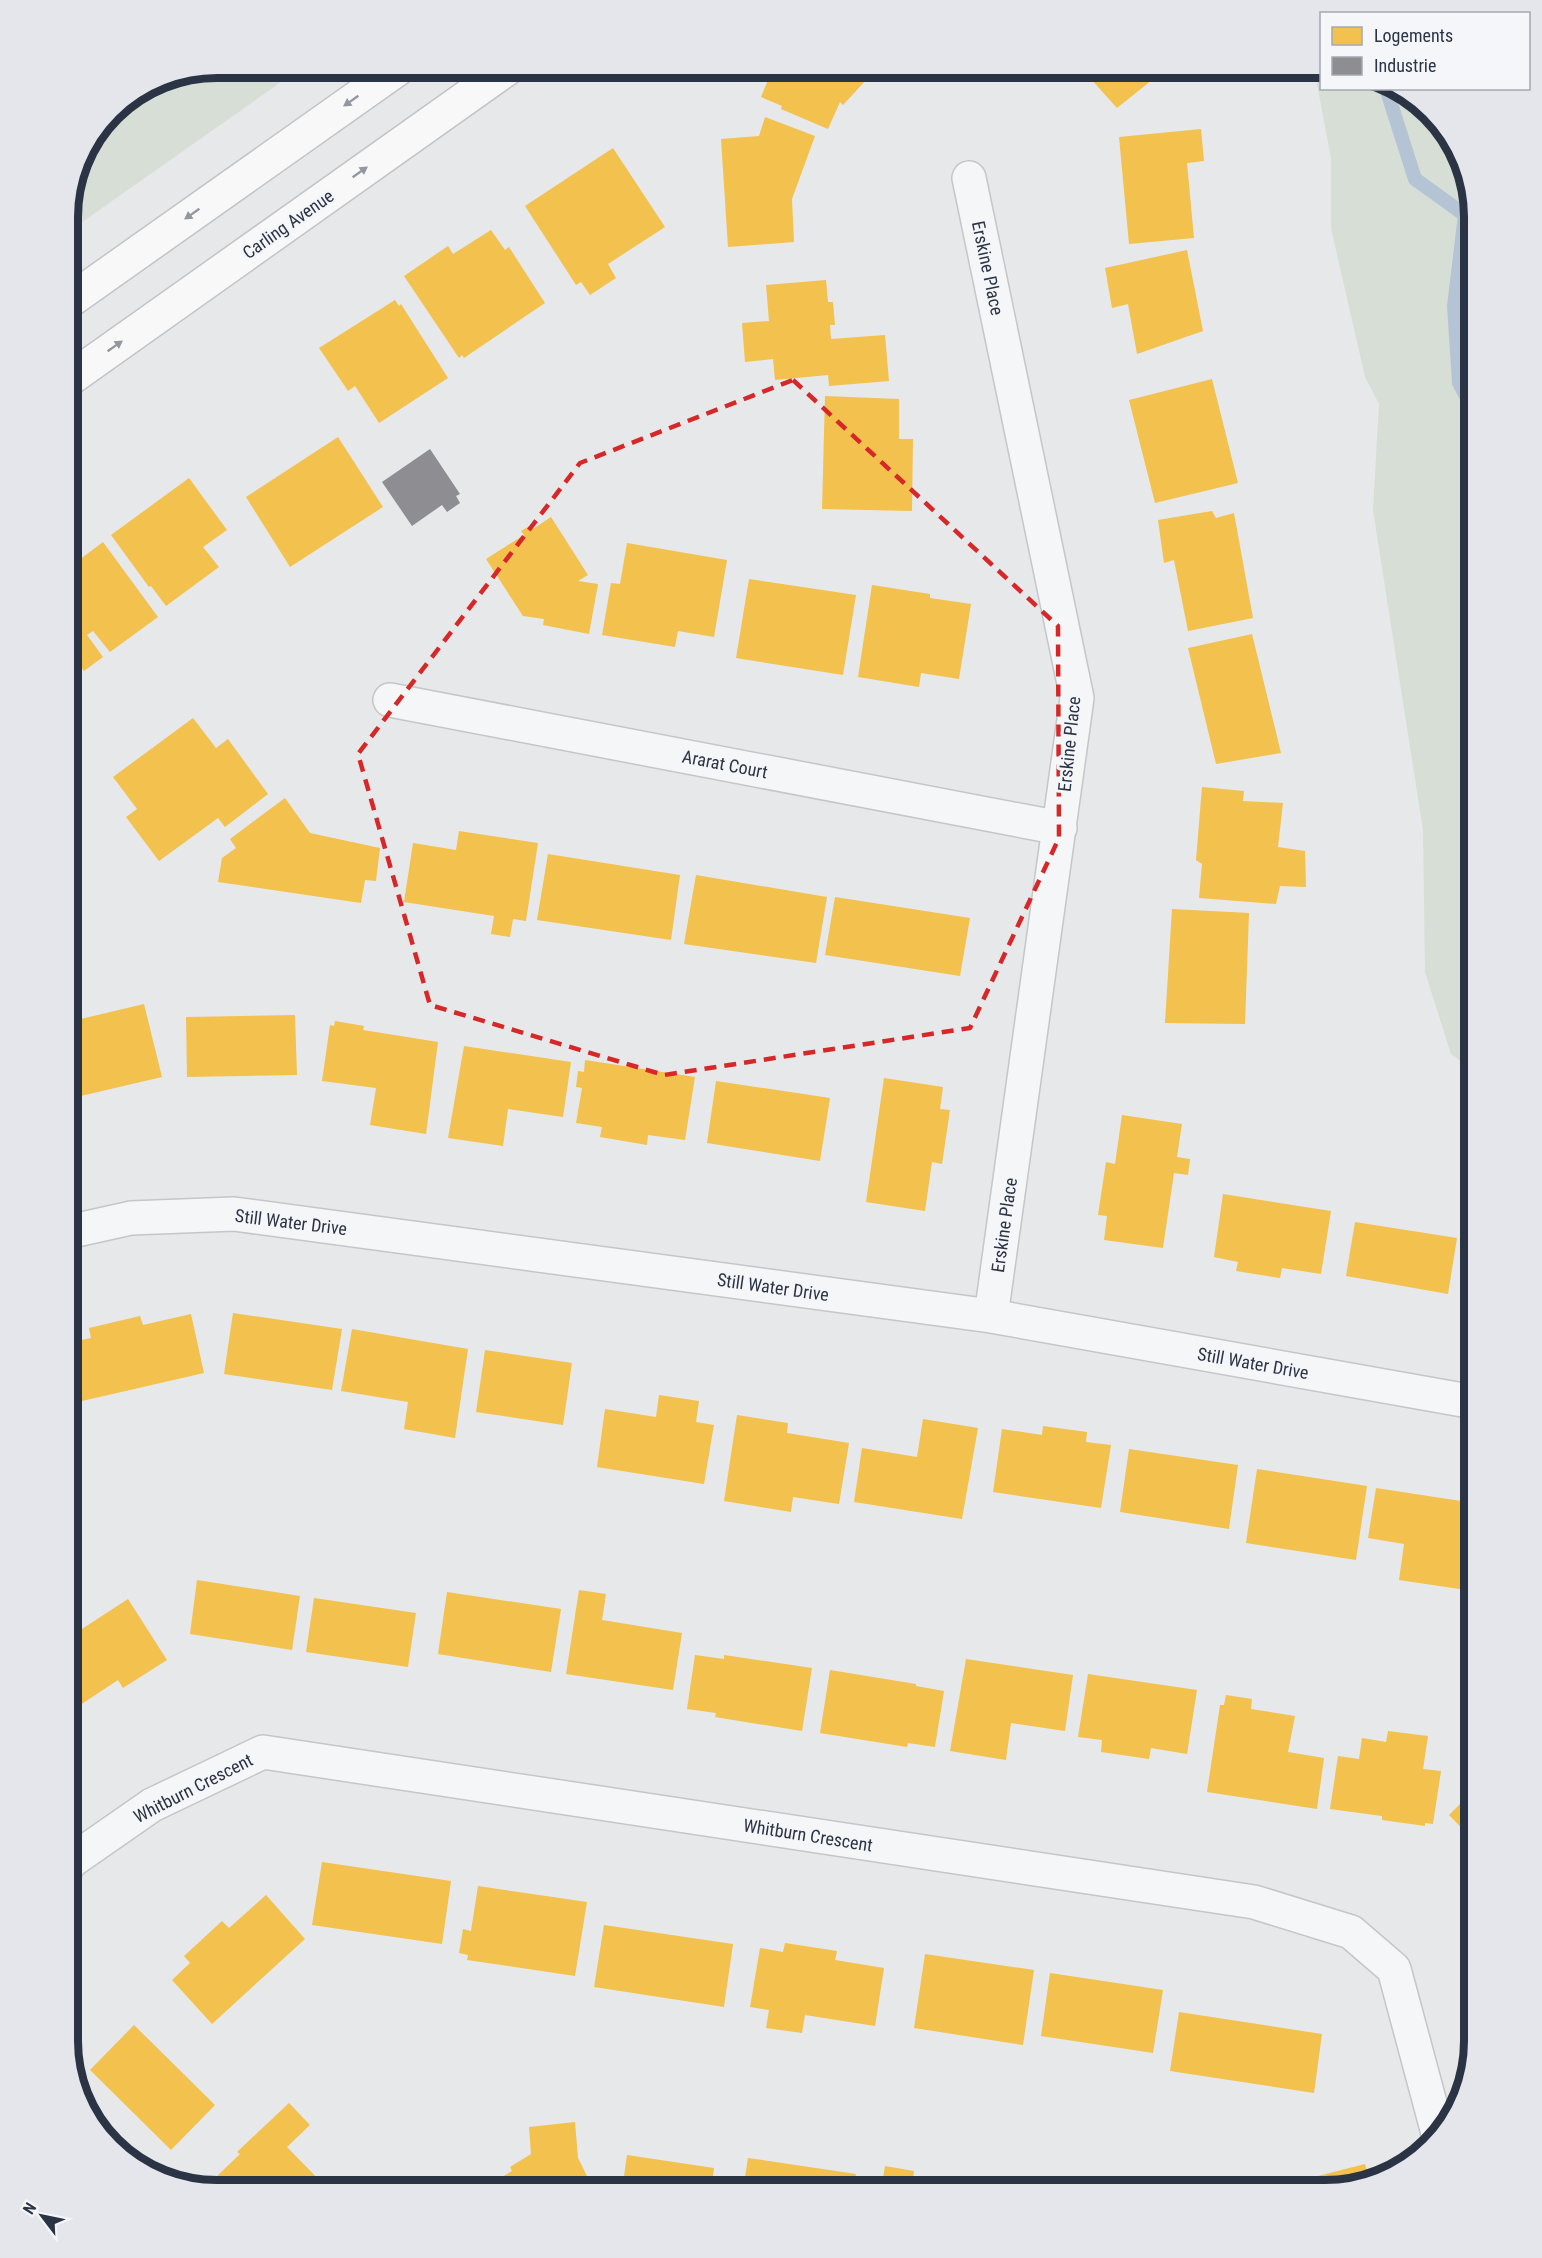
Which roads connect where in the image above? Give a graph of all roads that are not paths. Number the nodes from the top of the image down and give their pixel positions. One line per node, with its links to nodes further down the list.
1 (385, 78): 4 (main road, one-way to 4)
2 (494, 78): 5 (main road, Carling Avenue, one-way to 2)
3 (969, 178): 7 (street, Erskine Place)
4 (78, 295)
5 (78, 373)
6 (390, 700): 7 (street, Ararat Court)
7 (1060, 828): 9 (street, Erskine Place)
8 (78, 1230): 9 (street, Still Water Drive)
9 (991, 1316): 10 (street, Still Water Drive)
10 (1464, 1400)
11 (78, 1856): 12 (street, Whitburn Crescent)
12 (1436, 2125)

